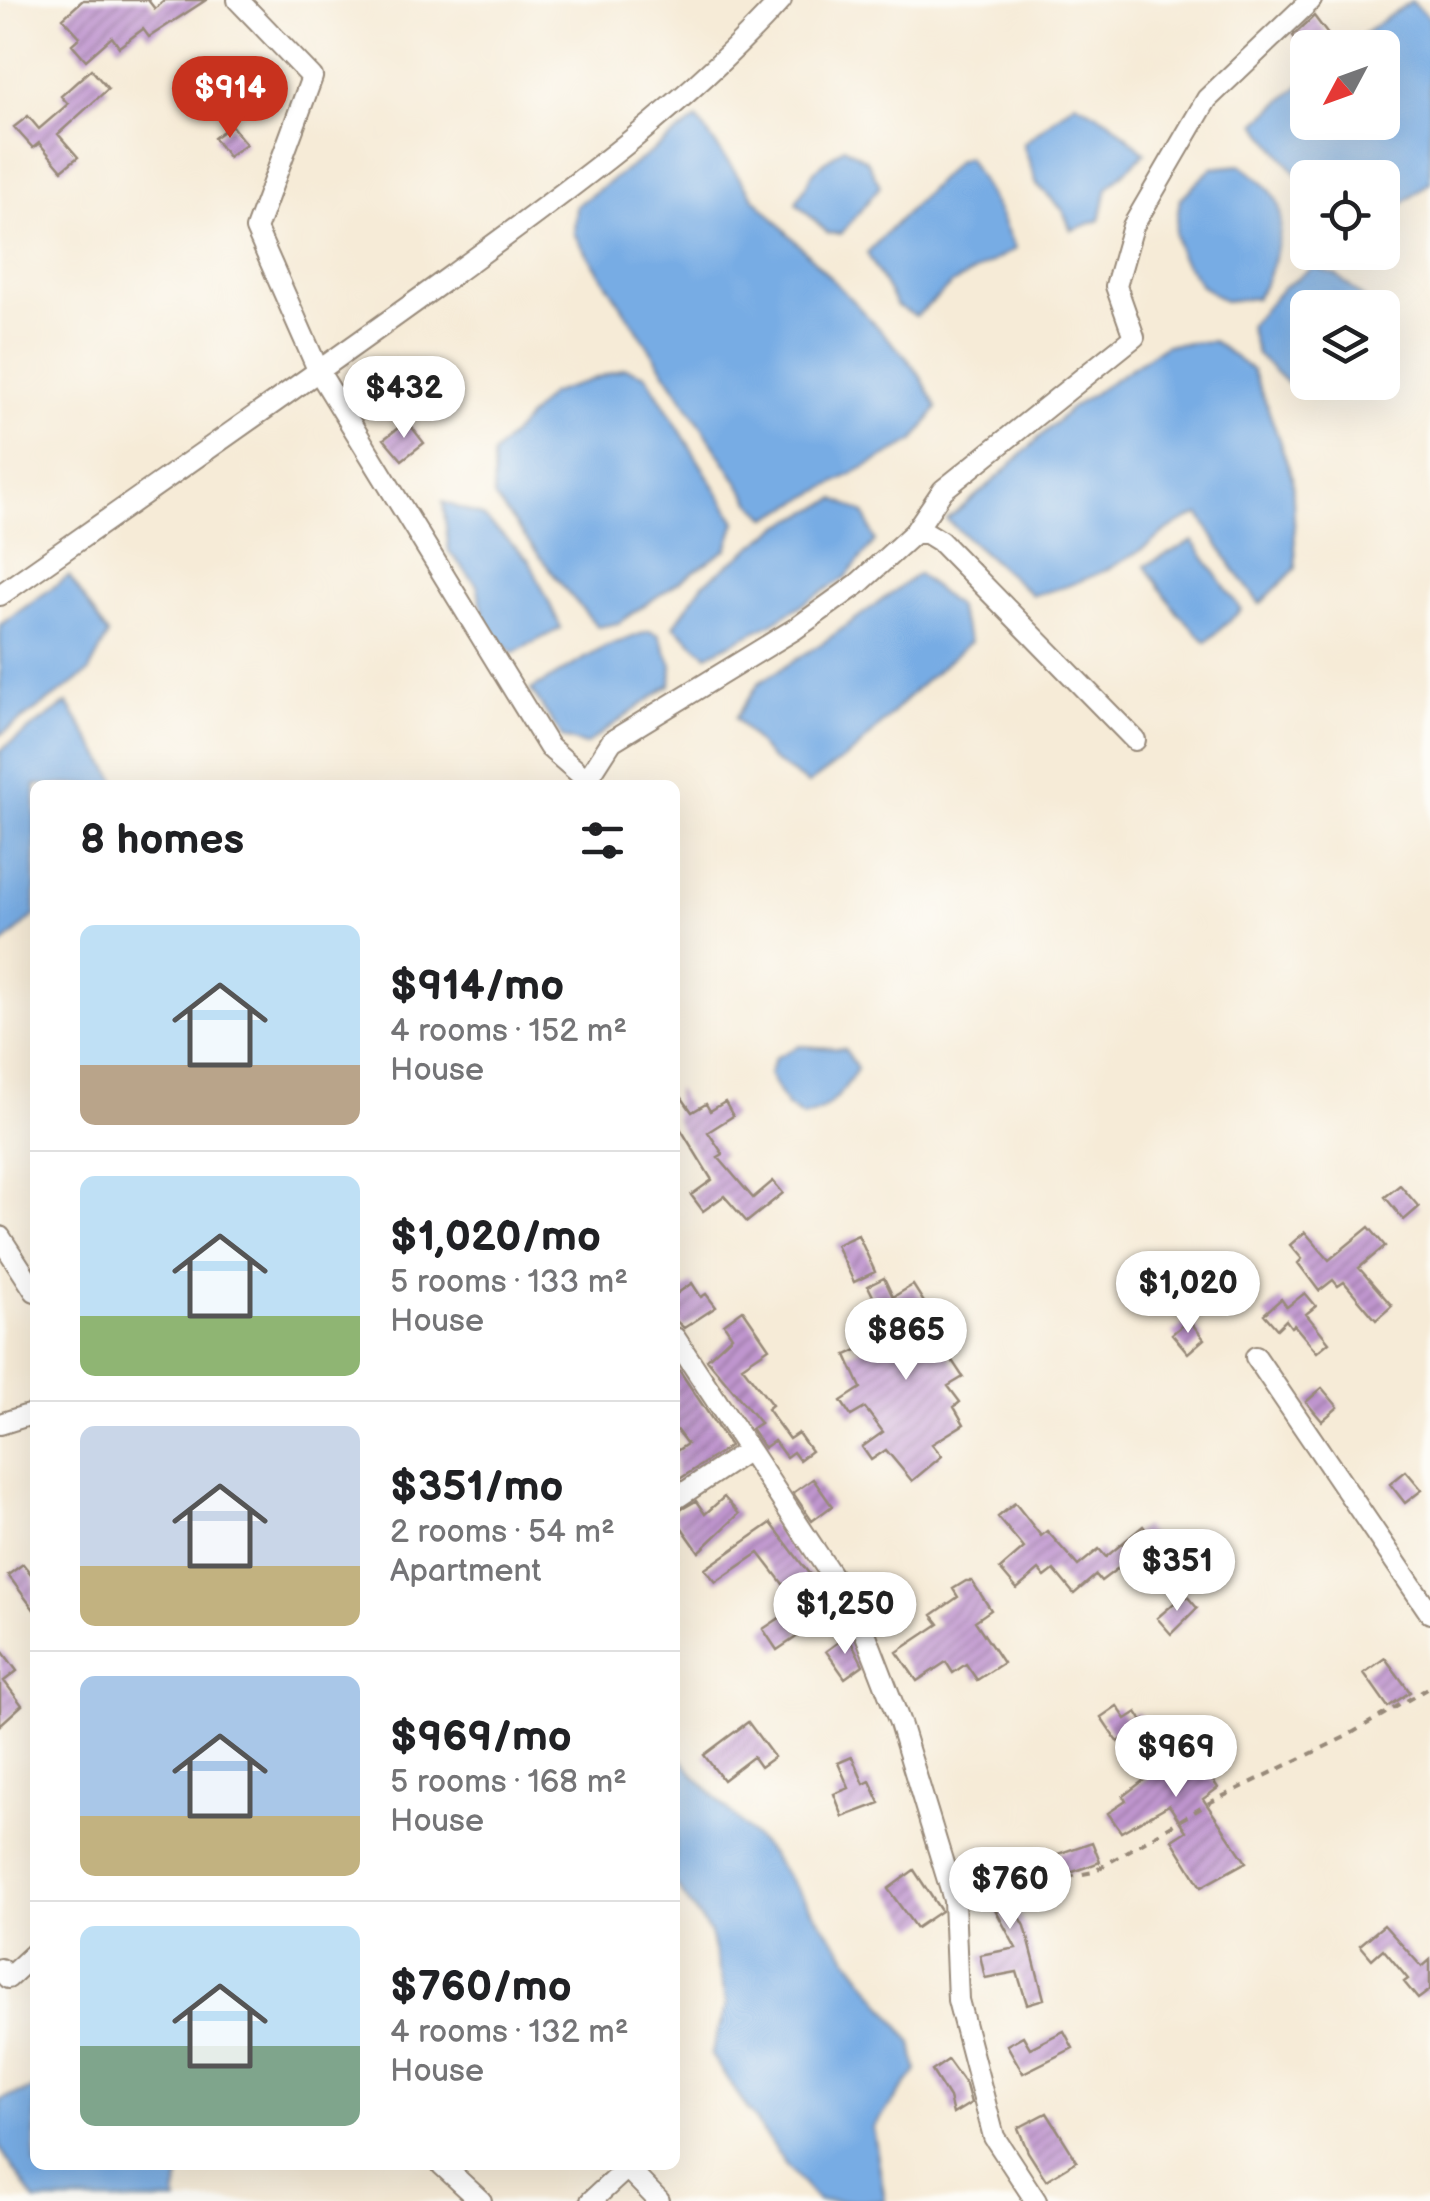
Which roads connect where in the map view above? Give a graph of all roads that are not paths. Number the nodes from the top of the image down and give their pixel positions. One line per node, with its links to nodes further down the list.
1 (238, 0): 4 (street)
2 (781, 0): 4 (street)
3 (1310, 0): 5 (street)
4 (319, 372): 6 (street); 8 (street)
5 (914, 534): 7 (street); 9 (street)
6 (0, 594)
7 (1135, 740)
8 (585, 780)
9 (590, 780)
10 (0, 1237): 11 (street)
11 (30, 1283)
12 (680, 1346): 16 (street)
13 (1256, 1357): 18 (street)
14 (30, 1415): 15 (street)
15 (0, 1424)
16 (747, 1451): 17 (street); 27 (street)
17 (680, 1496)
18 (1430, 1613)
19 (30, 1958): 20 (street)
20 (0, 1968)
21 (447, 2170): 24 (street)
22 (621, 2170): 25 (street)
23 (629, 2170): 26 (street)
24 (481, 2201)
25 (591, 2201)
26 (659, 2201)
27 (1036, 2201)

